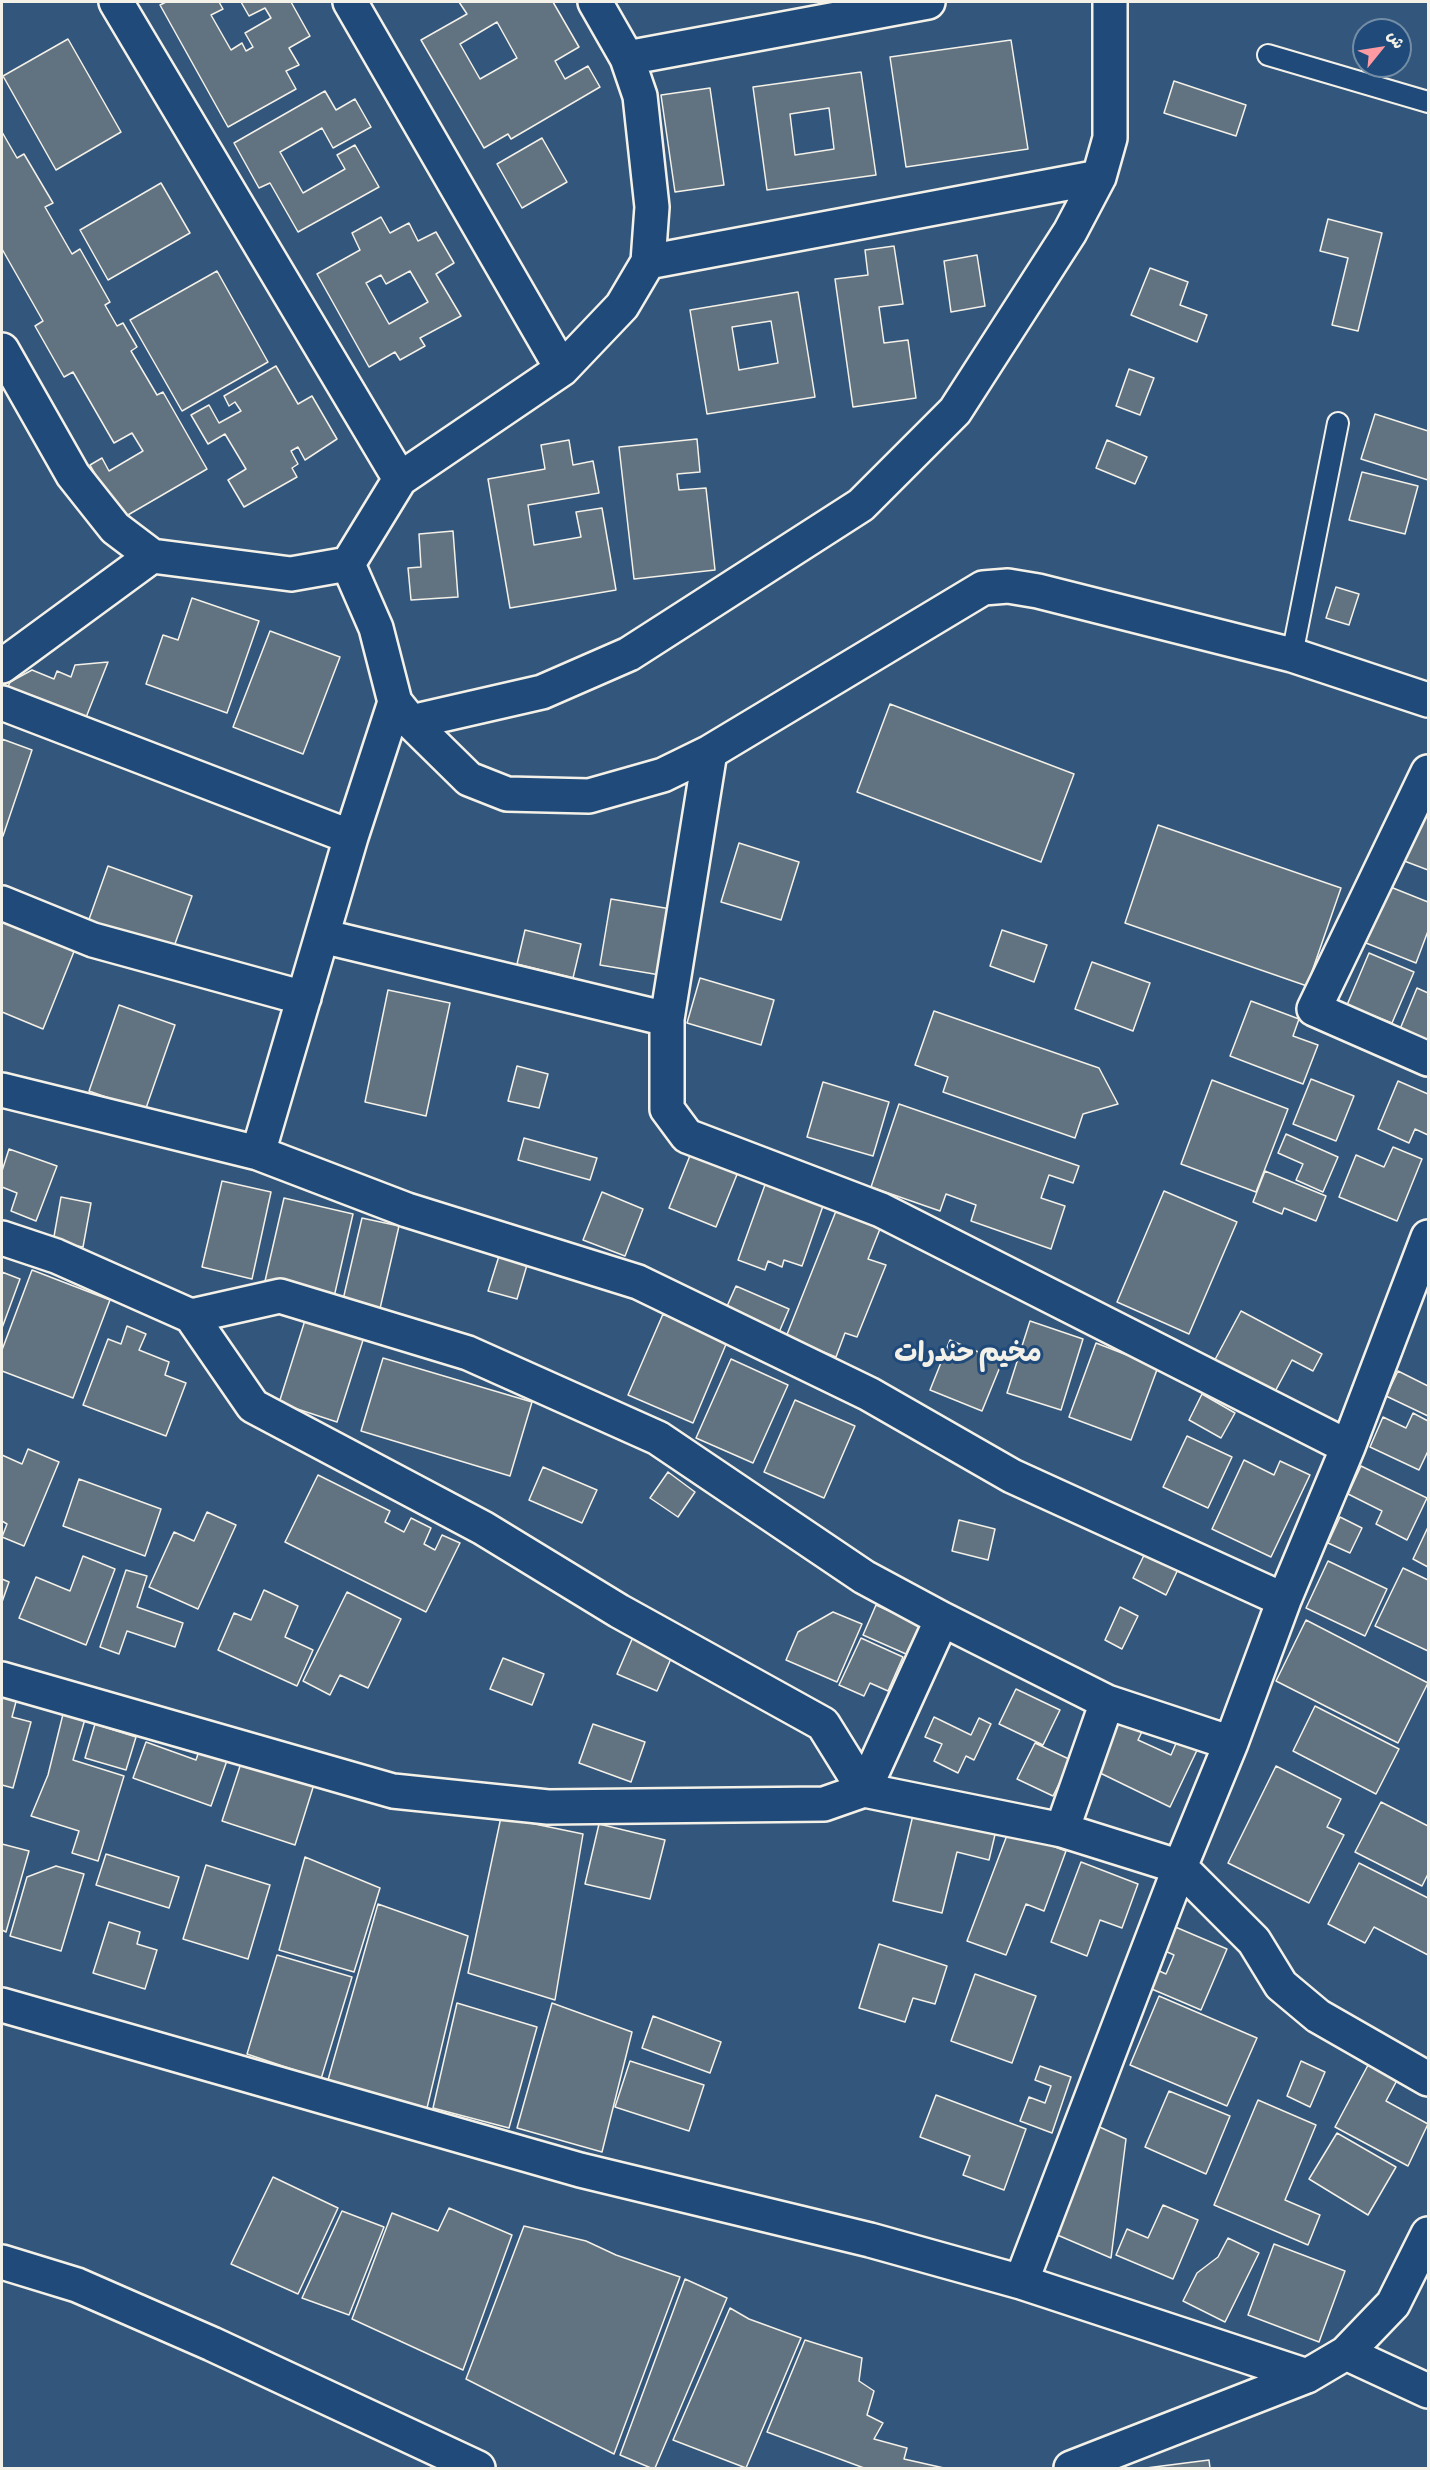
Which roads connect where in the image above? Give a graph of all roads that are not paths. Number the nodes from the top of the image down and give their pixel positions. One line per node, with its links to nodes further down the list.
1 (116, 2): 14 (street)
2 (350, 2): 12 (street)
3 (595, 2): 7 (street)
4 (928, 2): 7 (street)
5 (1110, 2): 9 (street)
6 (1269, 55): 8 (lane)
7 (627, 58): 10 (street)
8 (1428, 102)
9 (1099, 177): 10 (street); 21 (street)
10 (648, 262): 12 (street)
11 (2, 350): 15 (street)
12 (562, 369): 14 (street)
13 (1338, 423): 17 (lane)
14 (400, 479): 16 (street)
15 (152, 556): 16 (street); 18 (street)
16 (348, 564): 21 (street)
17 (1292, 655): 19 (street); 22 (street)
18 (2, 666)
19 (1428, 700)
20 (2, 702): 24 (street)
21 (403, 712): 22 (street); 24 (street)
22 (710, 752): 28 (street)
23 (1428, 772): 29 (street)
24 (351, 837): 26 (street)
25 (2, 903): 27 (street)
26 (322, 936): 27 (street); 28 (street)
27 (304, 998): 31 (street)
28 (667, 1019): 35 (street)
29 (1428, 1059)
30 (2, 1090): 31 (street)
31 (258, 1153): 36 (street)
32 (1428, 1237): 35 (street)
33 (2, 1238): 34 (street)
34 (191, 1316): 37 (street); 41 (street)
35 (1348, 1447): 36 (street)
36 (1284, 1599): 40 (street)
37 (942, 1619): 39 (street); 41 (street)
38 (2, 1679): 41 (street)
39 (1107, 1702): 40 (street); 42 (street)
40 (1231, 1743): 43 (street)
41 (864, 1790): 42 (street)
42 (1062, 1830): 43 (street)
43 (1180, 1867): 45 (street); 48 (street)
44 (2, 2005): 48 (street)
45 (1428, 2079)
46 (1428, 2234): 49 (street)
47 (2, 2262): 52 (street)
48 (1021, 2282): 50 (street)
49 (1346, 2352): 50 (street); 51 (street)
50 (1307, 2376): 53 (street)
51 (1428, 2391)
52 (478, 2469)
53 (1071, 2469)

